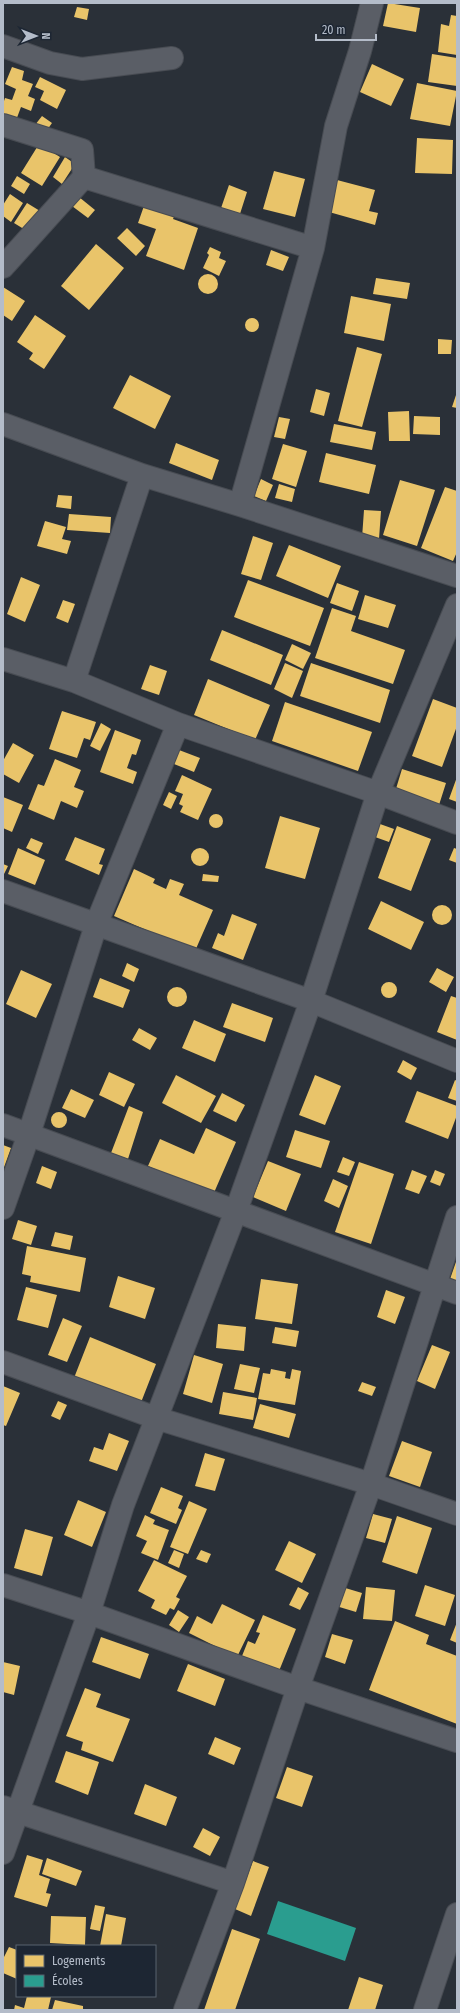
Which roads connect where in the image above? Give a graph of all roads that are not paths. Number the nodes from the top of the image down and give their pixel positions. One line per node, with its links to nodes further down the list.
1 (372, 3): 6 (street)
2 (3, 46): 3 (street)
3 (172, 58)
4 (3, 125): 5 (street)
5 (84, 177): 6 (street); 7 (street)
6 (313, 248): 10 (street)
7 (3, 267)
8 (3, 424): 9 (street)
9 (142, 475): 10 (street); 14 (street)
10 (240, 505): 11 (street)
11 (457, 576)
12 (457, 605): 16 (street)
13 (3, 660): 14 (street)
14 (74, 681): 15 (street)
15 (178, 724): 16 (street); 19 (street)
16 (378, 793): 17 (street); 20 (street)
17 (457, 823)
18 (3, 891): 19 (street)
19 (96, 925): 20 (street); 23 (street)
20 (311, 1001): 21 (street); 25 (street)
21 (457, 1061)
22 (3, 1125): 23 (street)
23 (29, 1134): 24 (street); 25 (street)
24 (3, 1208)
25 (236, 1211): 27 (street); 30 (street)
26 (457, 1217): 27 (street)
27 (434, 1285): 28 (street); 31 (street)
28 (457, 1293)
29 (3, 1362): 30 (street)
30 (156, 1418): 31 (street); 34 (street)
31 (371, 1484): 32 (street); 35 (street)
32 (457, 1514)
33 (3, 1585): 34 (street)
34 (89, 1613): 35 (street); 37 (street)
35 (298, 1688): 36 (street); 39 (street)
36 (457, 1741)
37 (10, 1809): 38 (street); 39 (street)
38 (3, 1853)
39 (233, 1883): 42 (street)
40 (457, 1914): 41 (street)
41 (449, 1966): 43 (street)
42 (185, 2010)
43 (424, 2010)

